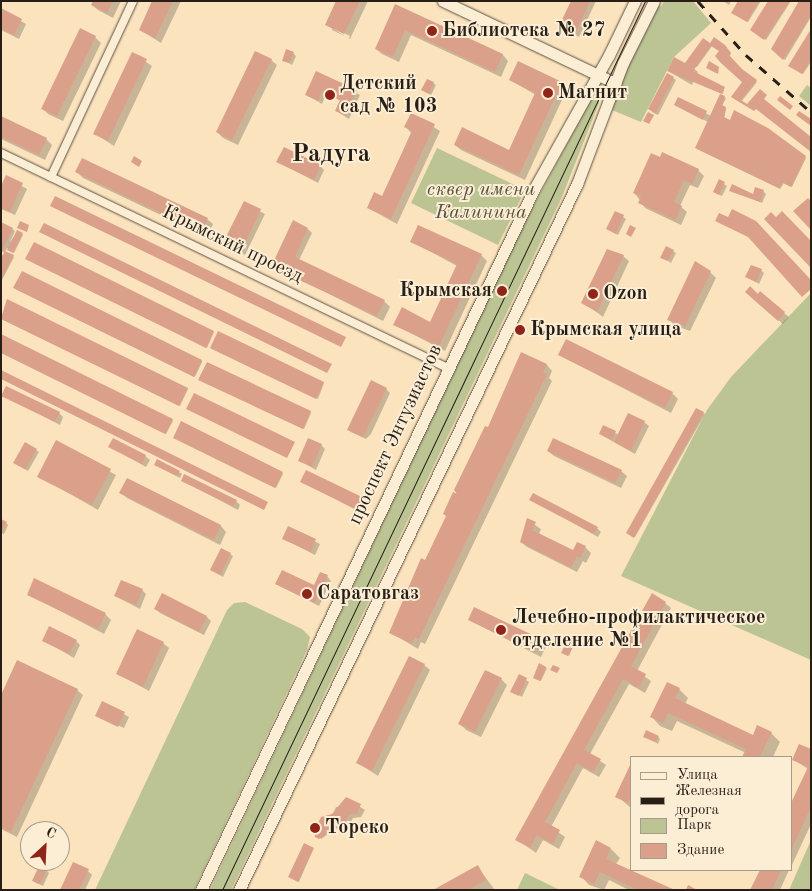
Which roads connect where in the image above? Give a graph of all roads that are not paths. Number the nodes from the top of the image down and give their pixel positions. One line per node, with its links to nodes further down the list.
1 (133, 1): 8 (street)
2 (443, 1): 5 (main road)
3 (635, 1): 5 (main road, проспект Энтузиастов)
4 (654, 1): 6 (main road)
5 (598, 75): 6 (main road); 9 (main road, проспект Энтузиастов)
6 (615, 83): 11 (main road)
7 (1, 153): 8 (street, Крымский проезд)
8 (51, 176): 9 (street, Крымский проезд)
9 (448, 368): 10 (main road, проспект Энтузиастов)
10 (201, 890)
11 (239, 890)

